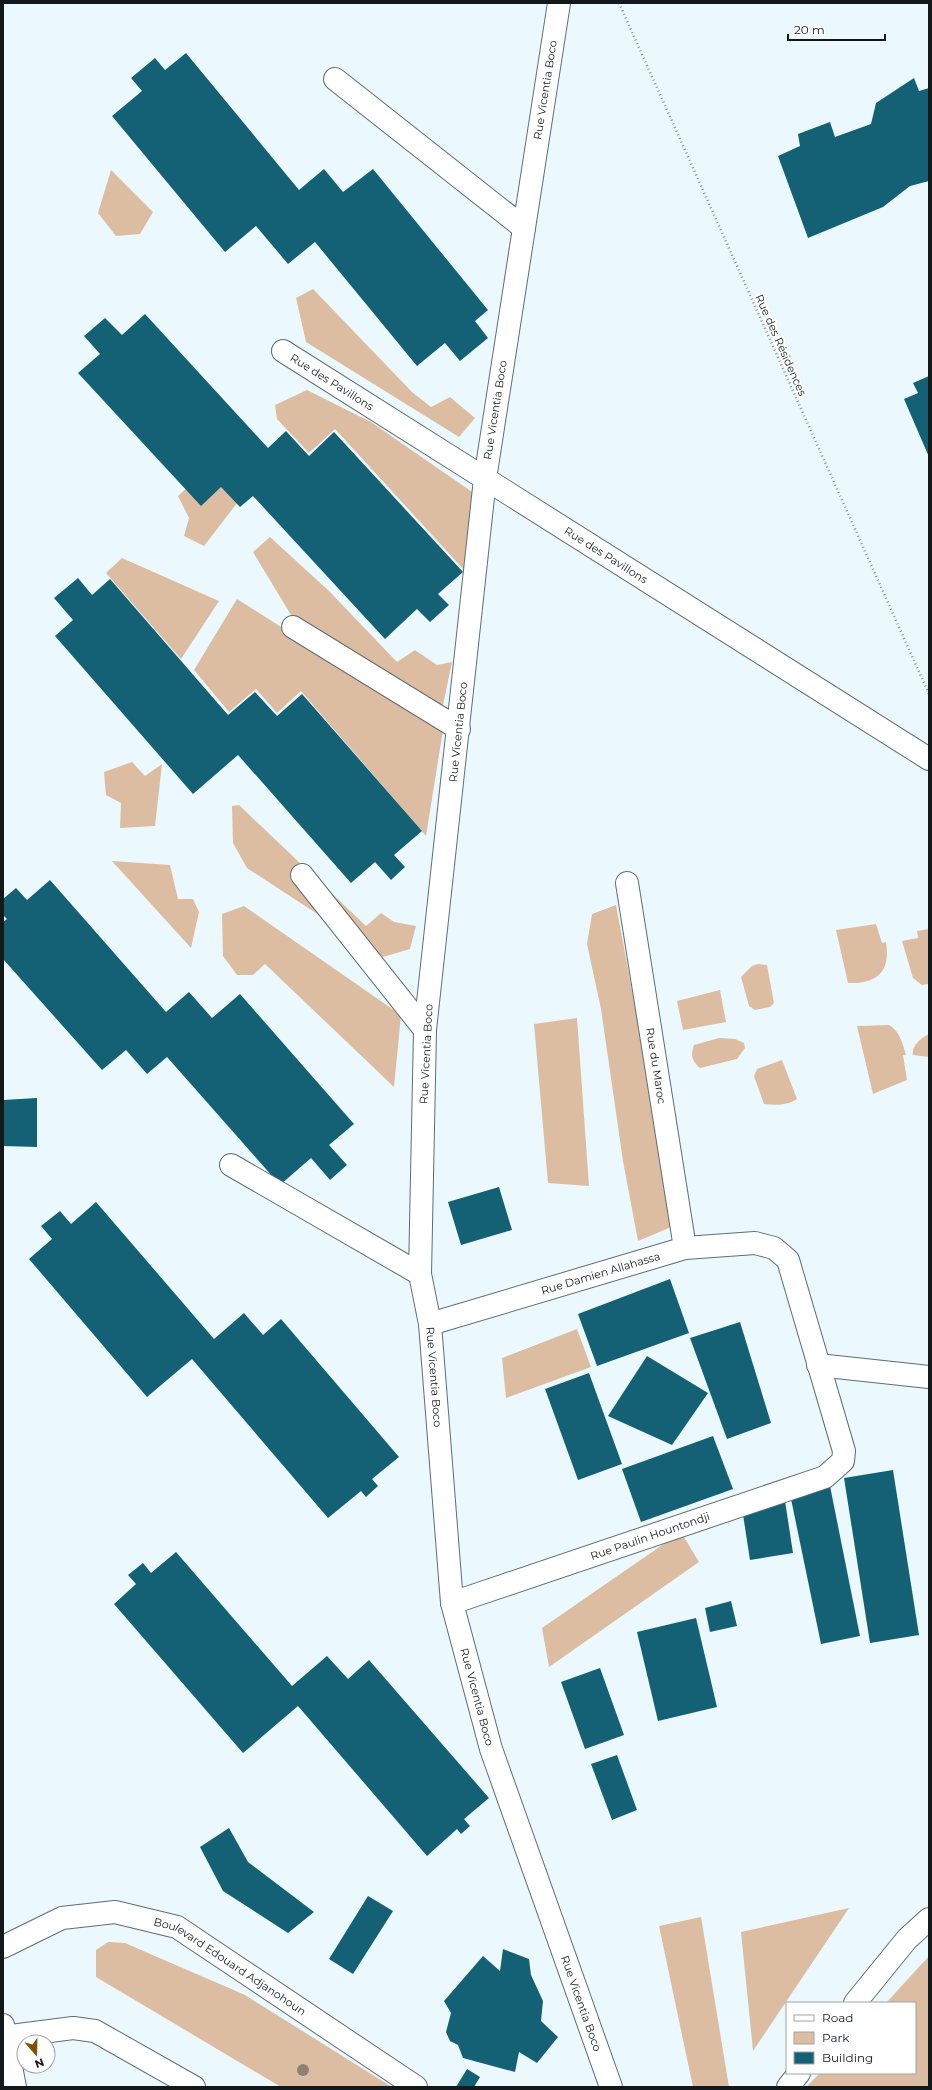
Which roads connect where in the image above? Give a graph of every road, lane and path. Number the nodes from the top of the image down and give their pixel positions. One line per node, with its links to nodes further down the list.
1 (559, 3): 4 (street, Rue Vicentia Boco)
2 (619, 3): 8 (path, Rue des Résidences)
3 (335, 79): 4 (street)
4 (524, 228): 6 (street, Rue Vicentia Boco)
5 (283, 351): 6 (street, Rue des Pavillons)
6 (485, 479): 9 (street, Rue Vicentia Boco); 10 (street, Rue des Pavillons)
7 (293, 627): 9 (street)
8 (929, 694)
9 (459, 729): 13 (street, Rue Vicentia Boco)
10 (929, 759)
11 (302, 875): 13 (street)
12 (627, 883): 15 (street, Rue du Maroc)
13 (425, 1030): 16 (street, Rue Vicentia Boco)
14 (231, 1165): 16 (street)
15 (686, 1248): 17 (street, Rue Damien Allahassa); 18 (street, Rue Damien Allahassa)
16 (420, 1274): 17 (street, Rue Vicentia Boco)
17 (430, 1324): 20 (street, Rue Vicentia Boco)
18 (818, 1365): 19 (street); 20 (street, Rue Paulin Hountondji)
19 (929, 1377)
20 (452, 1603): 29 (street, Rue Vicentia Boco)
21 (929, 1919): 23 (street)
22 (3, 1947): 28 (street, Boulevard Edouard Adjanohoun)
23 (856, 2002)
24 (4, 2033): 26 (street); 27 (street)
25 (798, 2074): 30 (street)
26 (15, 2087)
27 (194, 2087)
28 (416, 2087)
29 (611, 2087)
30 (788, 2087)

